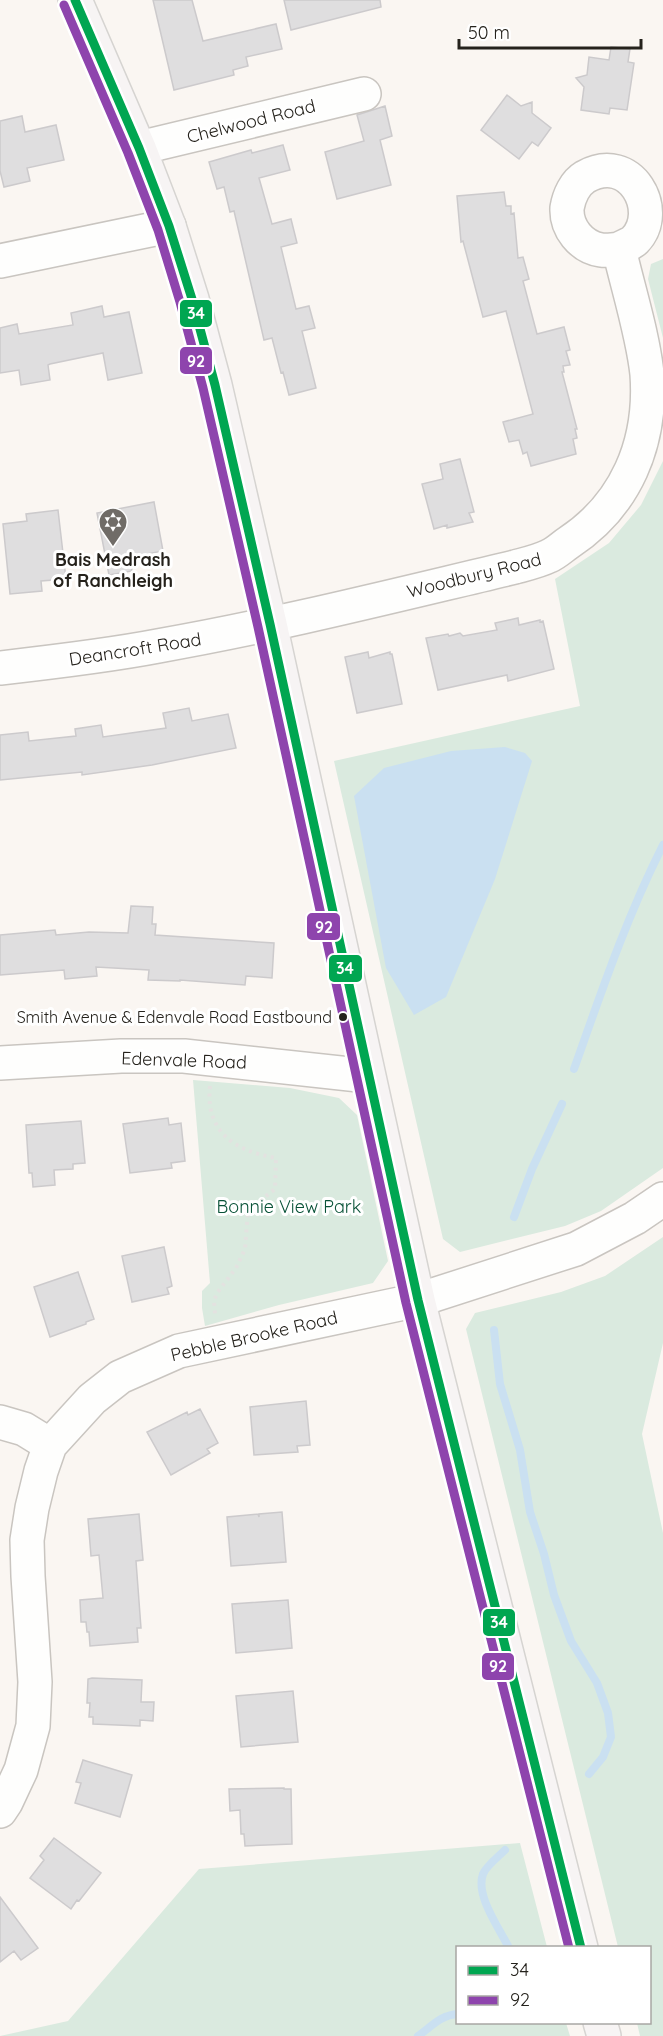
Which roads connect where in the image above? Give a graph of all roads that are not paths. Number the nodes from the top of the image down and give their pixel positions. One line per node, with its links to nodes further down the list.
1 (75, 0): 3 (main road)
2 (364, 94): 3 (street, Chelwood Road)
3 (139, 148): 4 (main road)
4 (169, 226): 6 (street); 7 (main road)
5 (619, 249): 7 (street, Woodbury Road)
6 (0, 261)
7 (270, 624): 8 (street, Deancroft Road); 10 (main road)
8 (0, 668)
9 (0, 1063): 10 (street, Edenvale Road)
10 (368, 1076): 12 (main road)
11 (663, 1199): 12 (street, Pebble Brooke Road)
12 (418, 1300): 14 (street, Pebble Brooke Road); 16 (main road)
13 (0, 1422): 14 (street)
14 (51, 1445): 15 (street, Pebble Brooke Road)
15 (0, 1811)
16 (581, 1946)

